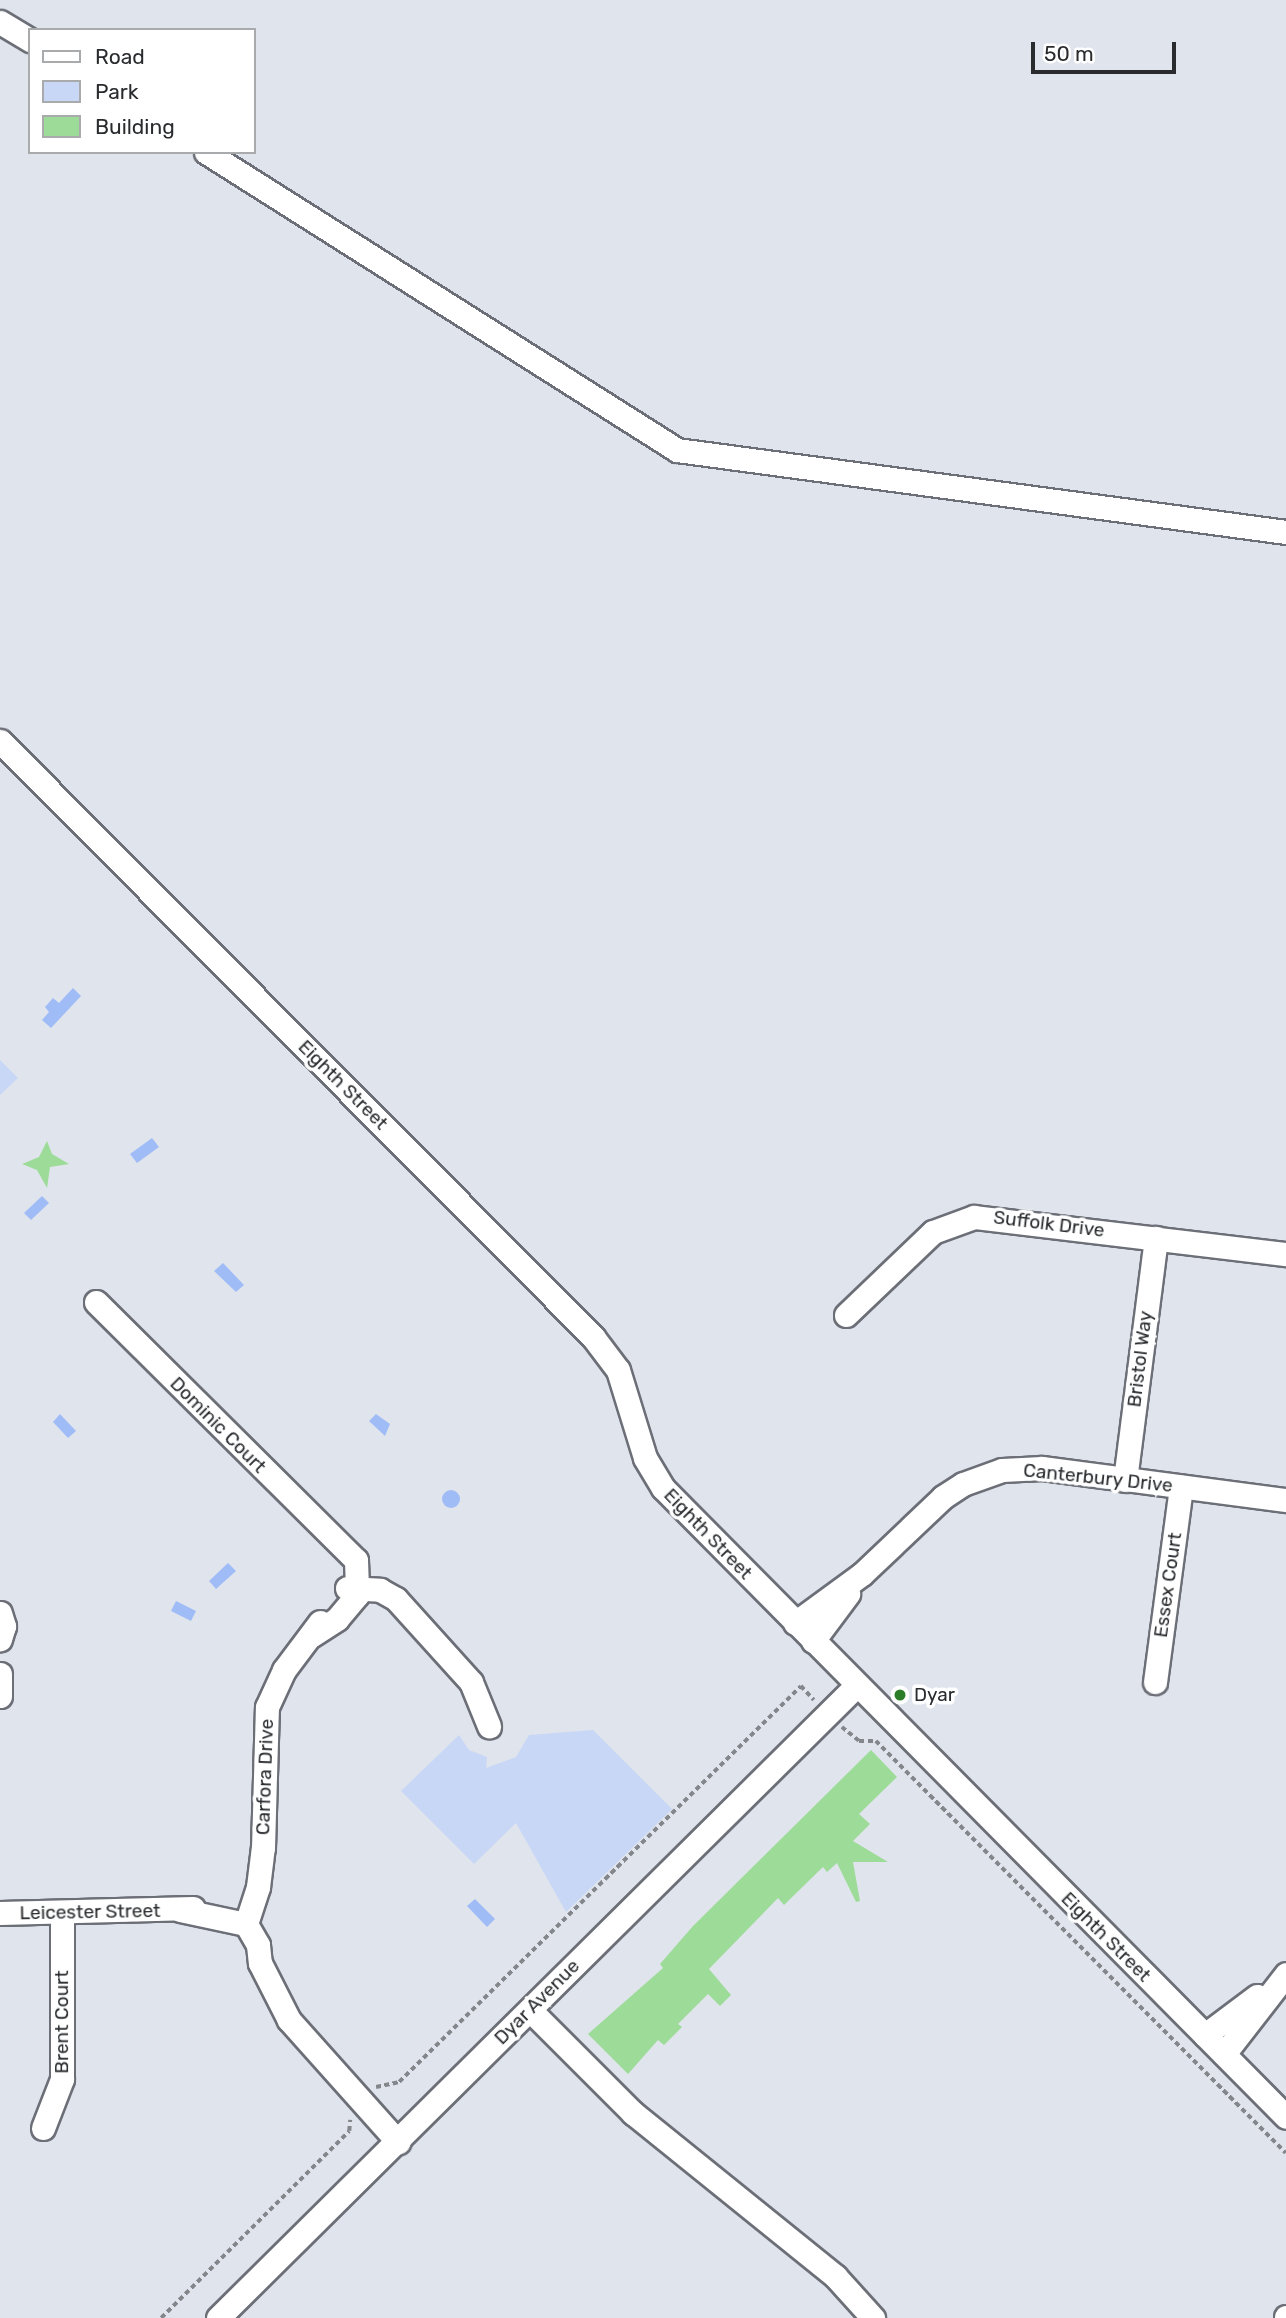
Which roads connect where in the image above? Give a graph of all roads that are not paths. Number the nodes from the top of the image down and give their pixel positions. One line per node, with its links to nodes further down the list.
1 (0, 22): 2 (street)
2 (28, 39)
3 (209, 154): 4 (street)
4 (1286, 532)
5 (0, 741): 16 (street, Eighth Street)
6 (1156, 1238): 7 (street, Suffolk Drive); 9 (street, Suffolk Drive); 10 (street, Bristol Way)
7 (1286, 1254)
8 (96, 1302): 14 (street, Dominic Court)
9 (846, 1315)
10 (1125, 1480): 11 (street, Canterbury Drive); 13 (street, Canterbury Drive)
11 (1181, 1487): 12 (street, Canterbury Drive); 20 (street, Essex Court)
12 (1286, 1500)
13 (862, 1574): 16 (street, Canterbury Drive); 18 (street, Canterbury Drive)
14 (355, 1590): 23 (street); 26 (street, Carfora Drive)
15 (0, 1614): 17 (street)
16 (795, 1623): 18 (street, Eighth Street)
17 (0, 1639)
18 (813, 1641): 21 (street, Eighth Street)
19 (0, 1674): 22 (street)
20 (1155, 1682)
21 (856, 1686): 28 (street, Dyar Avenue); 29 (street, Eighth Street)
22 (0, 1696)
23 (489, 1726)
24 (62, 1912): 25 (street, Leicester Street); 26 (street, Leicester Street); 32 (street, Brent Court)
25 (0, 1913)
26 (251, 1918): 33 (street)
27 (1283, 1977): 29 (street); 30 (street)
28 (530, 2010): 33 (street, Dyar Avenue); 35 (street)
29 (1205, 2035): 30 (street, Eighth Street)
30 (1224, 2054): 31 (street, Eighth Street)
31 (1286, 2117)
32 (43, 2128)
33 (403, 2136): 34 (street, Dyar Avenue)
34 (218, 2318)
35 (873, 2318)

